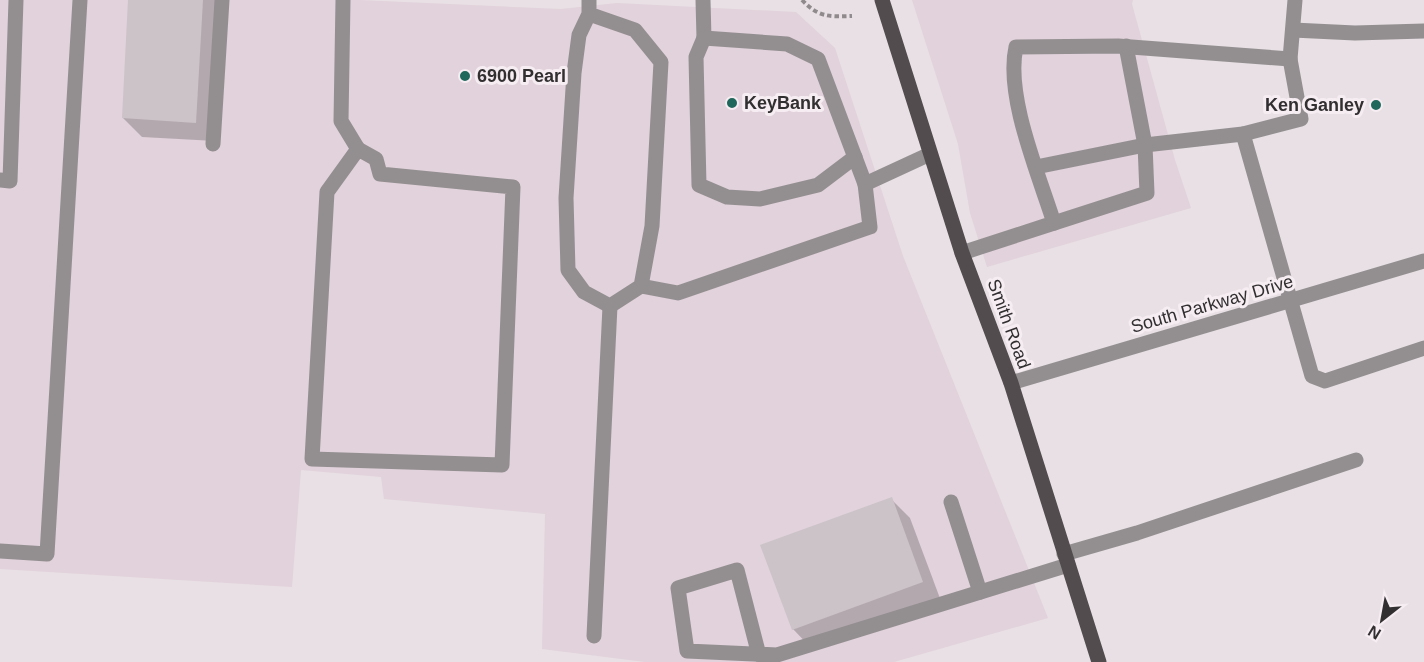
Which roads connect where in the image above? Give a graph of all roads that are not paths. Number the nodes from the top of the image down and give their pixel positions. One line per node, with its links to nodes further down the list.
1 (16, 0): 21 (street)
2 (80, 0): 33 (street)
3 (222, 0): 15 (street)
4 (343, 0): 17 (street)
5 (703, 0): 11 (street)
6 (882, 0): 18 (main road, Smith Road)
7 (1295, 0): 9 (street)
8 (589, 7): 26 (street); 28 (street)
9 (1293, 30): 10 (street); 13 (street)
10 (1424, 31)
11 (704, 38): 19 (street); 19 (street)
12 (1126, 46): 13 (street); 16 (street); 20 (street)
13 (1290, 59): 14 (street)
14 (1243, 134): 16 (street); 27 (street)
15 (213, 144)
16 (1145, 145): 20 (street); 23 (street)
17 (358, 149): 17 (street)
18 (930, 154): 22 (street); 24 (main road, Smith Road)
19 (855, 157): 22 (street)
20 (1036, 167): 23 (street)
21 (0, 180)
22 (865, 184): 26 (street)
23 (1054, 223): 24 (street)
24 (962, 254): 30 (main road, Smith Road)
25 (1424, 261): 27 (street, South Parkway Drive)
26 (641, 286): 28 (street)
27 (1291, 301): 29 (street); 30 (street, South Parkway Drive)
28 (610, 306): 36 (street)
29 (1424, 348)
30 (1011, 383): 34 (main road, Smith Road)
31 (1356, 460): 34 (street)
32 (951, 502): 35 (street)
33 (0, 552)
34 (1066, 559): 35 (street); 38 (main road, Smith Road)
35 (980, 592): 37 (street)
36 (594, 636)
37 (759, 655): 37 (street)
38 (1099, 662)

